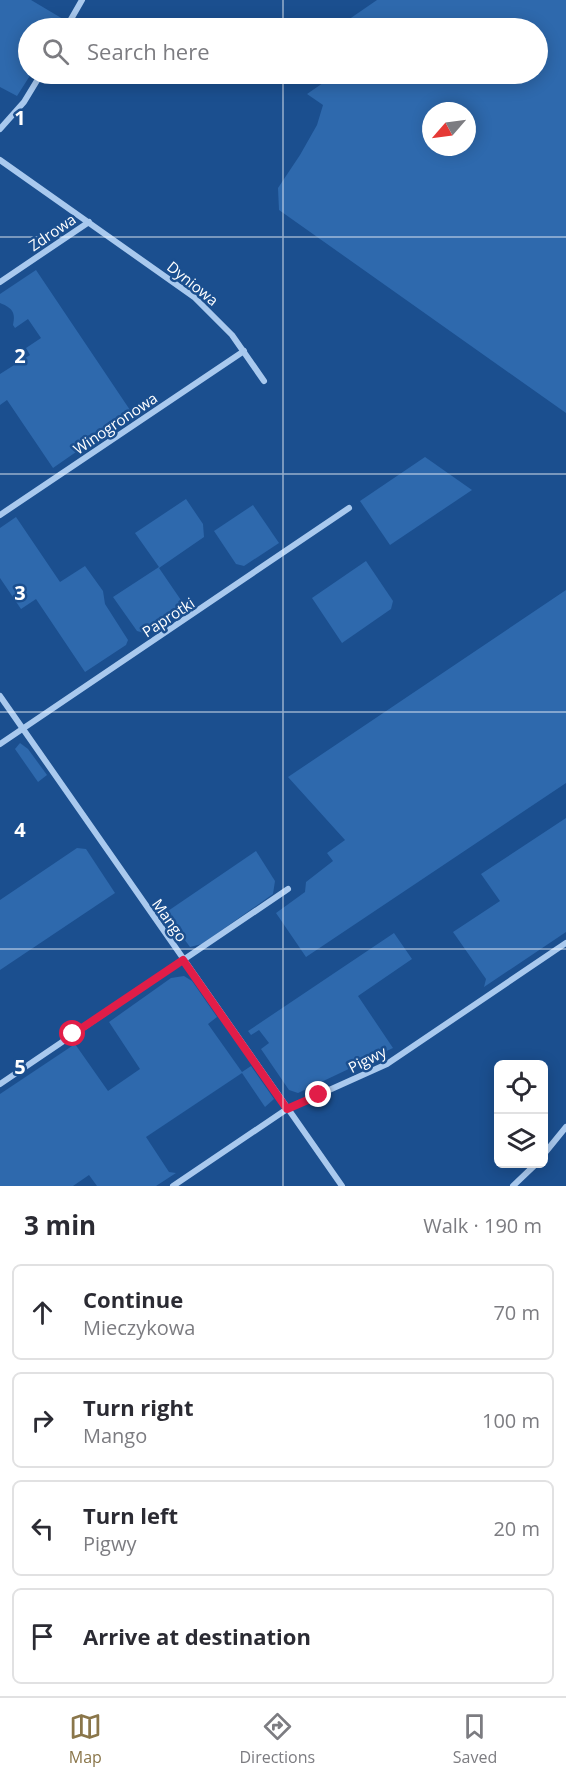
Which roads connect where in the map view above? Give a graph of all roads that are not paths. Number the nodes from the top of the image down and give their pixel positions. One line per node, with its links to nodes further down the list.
1 (82, 0): 2 (street)
2 (72, 18)
3 (35, 84): 4 (street)
4 (0, 129)
5 (0, 160): 6 (street, Dyniowa)
6 (88, 222): 7 (street, Zdrowa); 8 (street, Dyniowa)
7 (0, 282)
8 (244, 351): 9 (street, Dyniowa); 11 (street, Winogronowa)
9 (264, 381)
10 (349, 508): 13 (street, Paprotki)
11 (0, 515)
12 (0, 696): 13 (street, Mango)
13 (22, 729): 14 (street, Paprotki); 17 (street, Mango)
14 (0, 744)
15 (288, 889): 17 (street)
16 (566, 943): 19 (street, Pigwy)
17 (183, 960): 18 (street); 19 (street, Mango)
18 (0, 1083)
19 (287, 1109): 23 (street, Pigwy); 24 (street, Mango)
20 (566, 1127): 21 (street)
21 (548, 1148)
22 (532, 1168): 25 (street)
23 (172, 1186)
24 (342, 1186)
25 (513, 1186)

